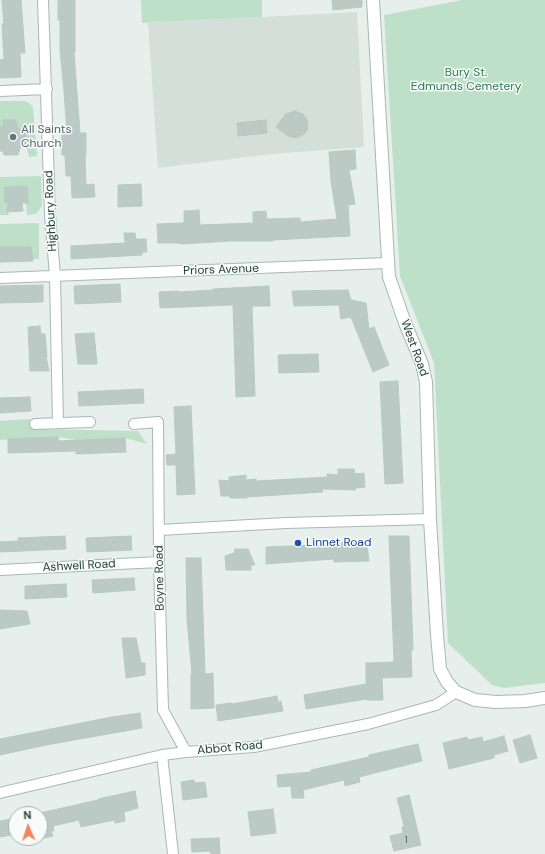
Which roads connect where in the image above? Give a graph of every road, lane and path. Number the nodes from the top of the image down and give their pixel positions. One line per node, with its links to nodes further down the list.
1 (43, 0): 3 (street, Highbury Road)
2 (373, 0): 5 (street, West Road)
3 (47, 89): 4 (street); 6 (street, Highbury Road)
4 (0, 91)
5 (387, 263): 6 (street, Priors Avenue); 12 (street, West Road)
6 (55, 276): 7 (street); 9 (street, Highbury Road)
7 (0, 278)
8 (90, 422): 9 (street)
9 (58, 423): 10 (street)
10 (35, 424)
11 (134, 424): 13 (street, Boyne Road)
12 (430, 518): 13 (street); 16 (street, West Road)
13 (159, 530): 14 (street, Boyne Road)
14 (159, 562): 15 (street, Ashwell Road); 18 (street, Boyne Road)
15 (0, 570)
16 (456, 692): 17 (street); 18 (street, Abbot Road)
17 (545, 698)
18 (186, 752): 19 (street, Abbot Road)
19 (162, 755): 20 (street, Abbot Road); 21 (street)
20 (0, 793)
21 (173, 854)

